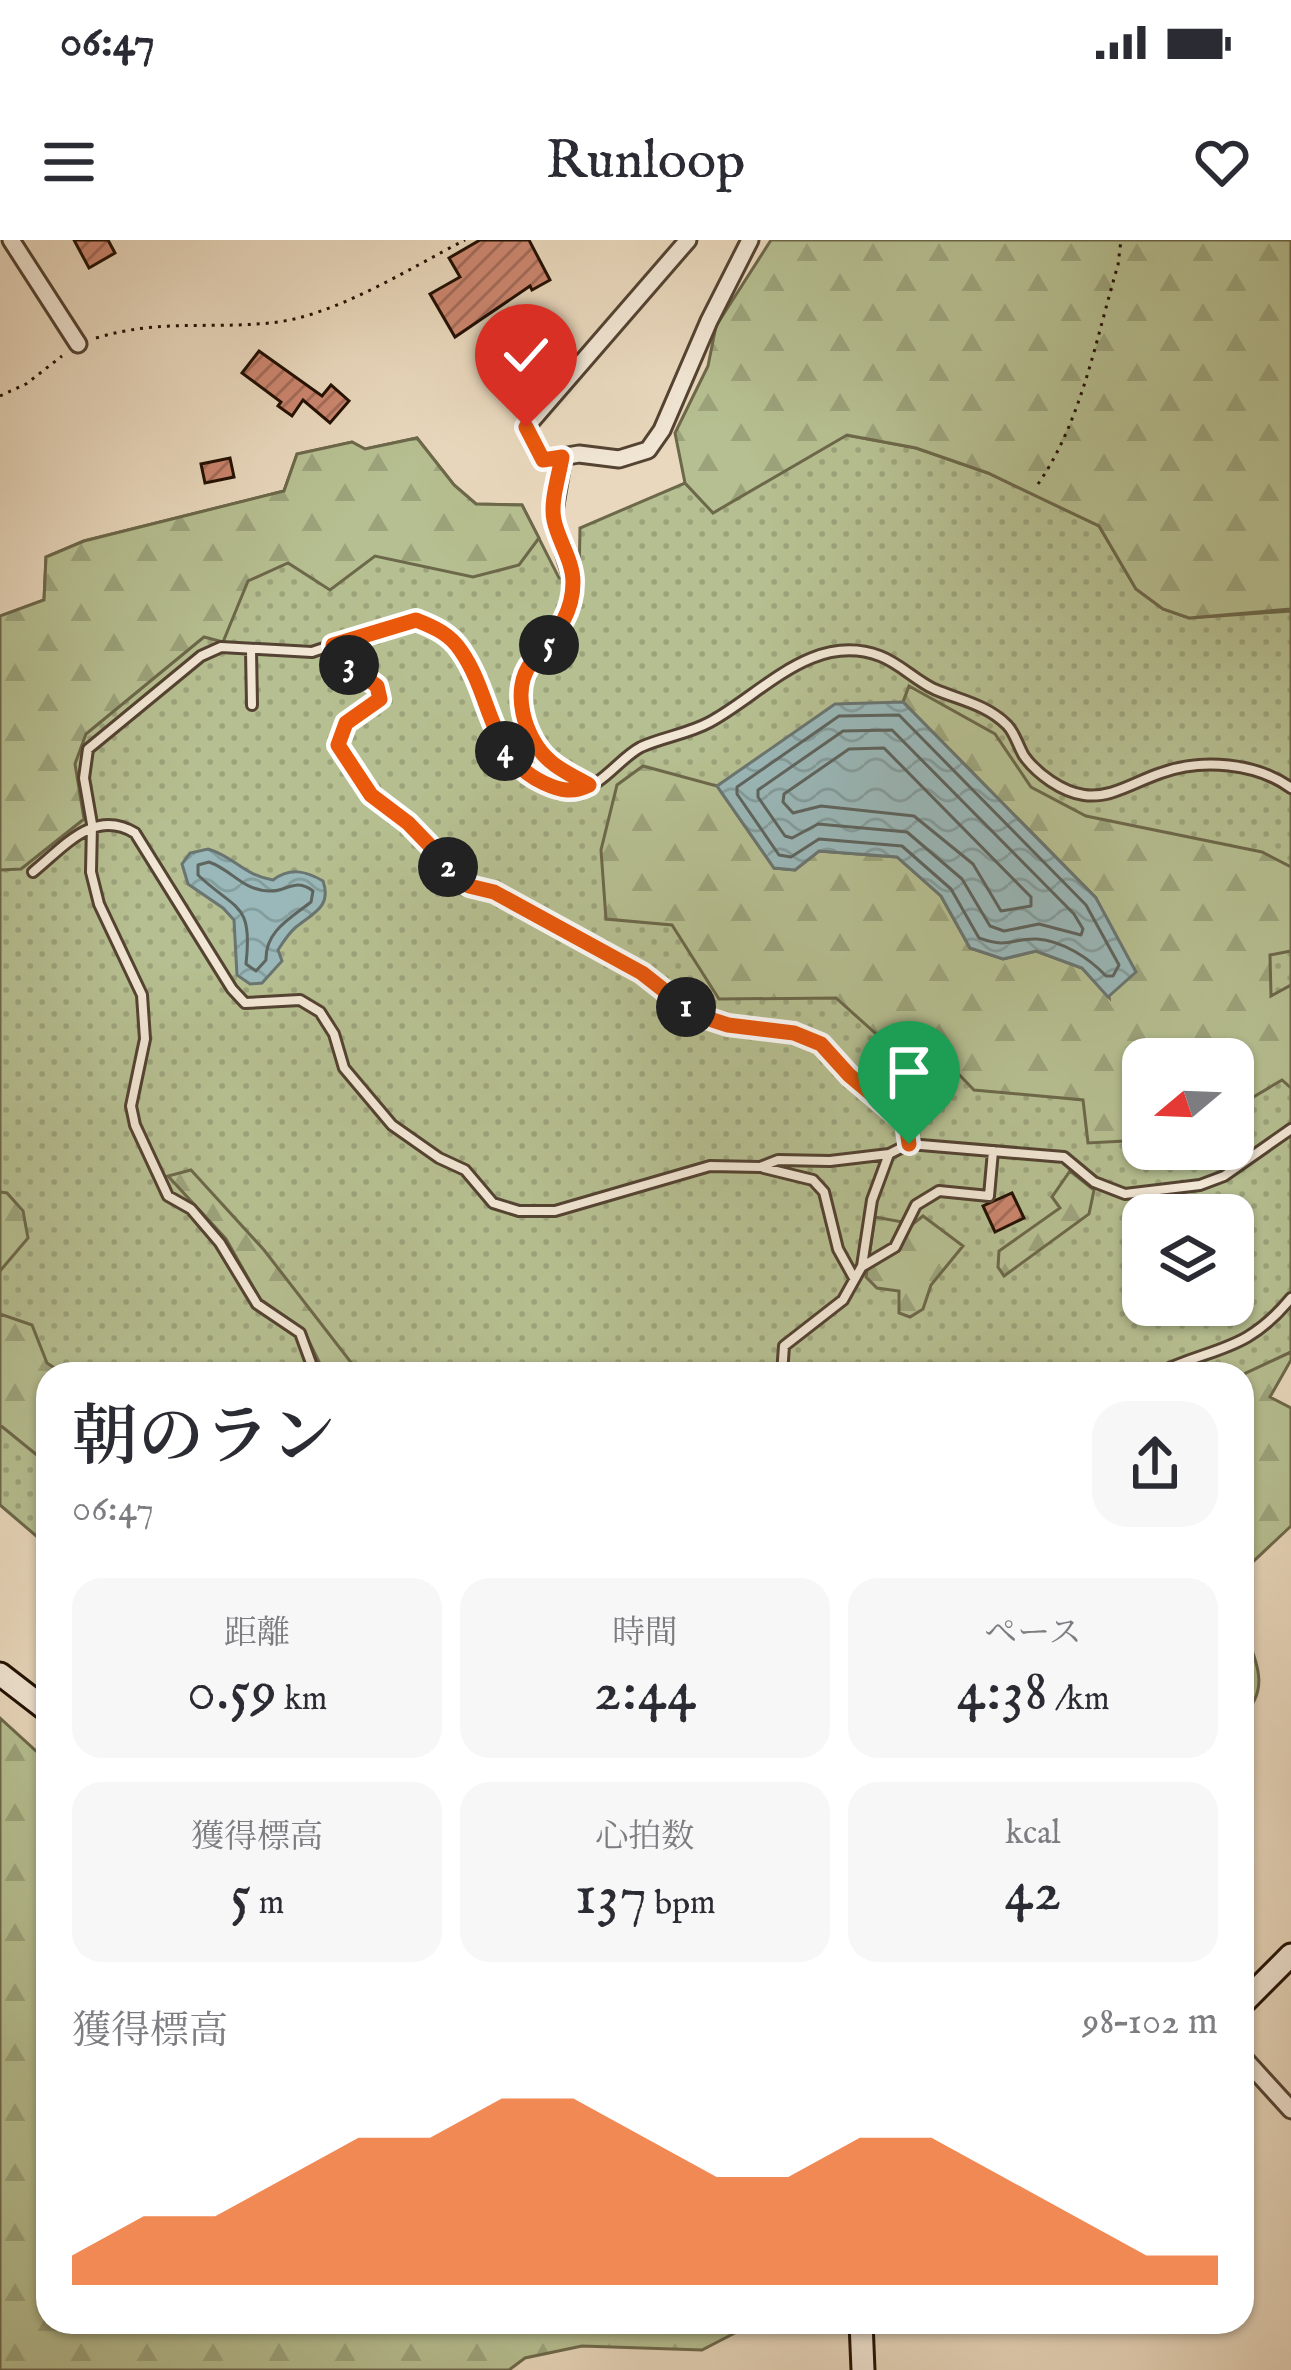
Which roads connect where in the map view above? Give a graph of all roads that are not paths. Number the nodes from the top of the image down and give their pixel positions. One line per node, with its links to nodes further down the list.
1 (10, 240): 4 (street)
2 (688, 240): 5 (street)
3 (750, 240): 5 (street)
4 (78, 344)
5 (562, 457): 6 (street)
6 (573, 580): 10 (lane)
7 (333, 645): 8 (lane); 10 (lane); 15 (lane)
8 (251, 650): 9 (lane); 12 (lane)
9 (252, 706)
10 (589, 785): 11 (lane)
11 (1291, 788)
12 (92, 824): 13 (lane); 18 (lane); 22 (lane)
13 (33, 872)
14 (1291, 1130): 16 (lane)
15 (909, 1144): 16 (lane); 17 (lane)
16 (994, 1151): 19 (lane)
17 (889, 1154): 18 (lane); 19 (lane)
18 (760, 1167): 20 (lane)
19 (862, 1267): 20 (lane)
20 (855, 1279): 23 (lane)
21 (1291, 1298): 24 (lane)
22 (311, 1362)
23 (783, 1362)
24 (1193, 1362)
25 (0, 1674): 26 (street)
26 (36, 1702)
27 (1291, 1955): 28 (street)
28 (1254, 1992)
29 (1254, 2069): 30 (street)
30 (1291, 2110)
31 (862, 2334): 32 (street)
32 (863, 2370)

